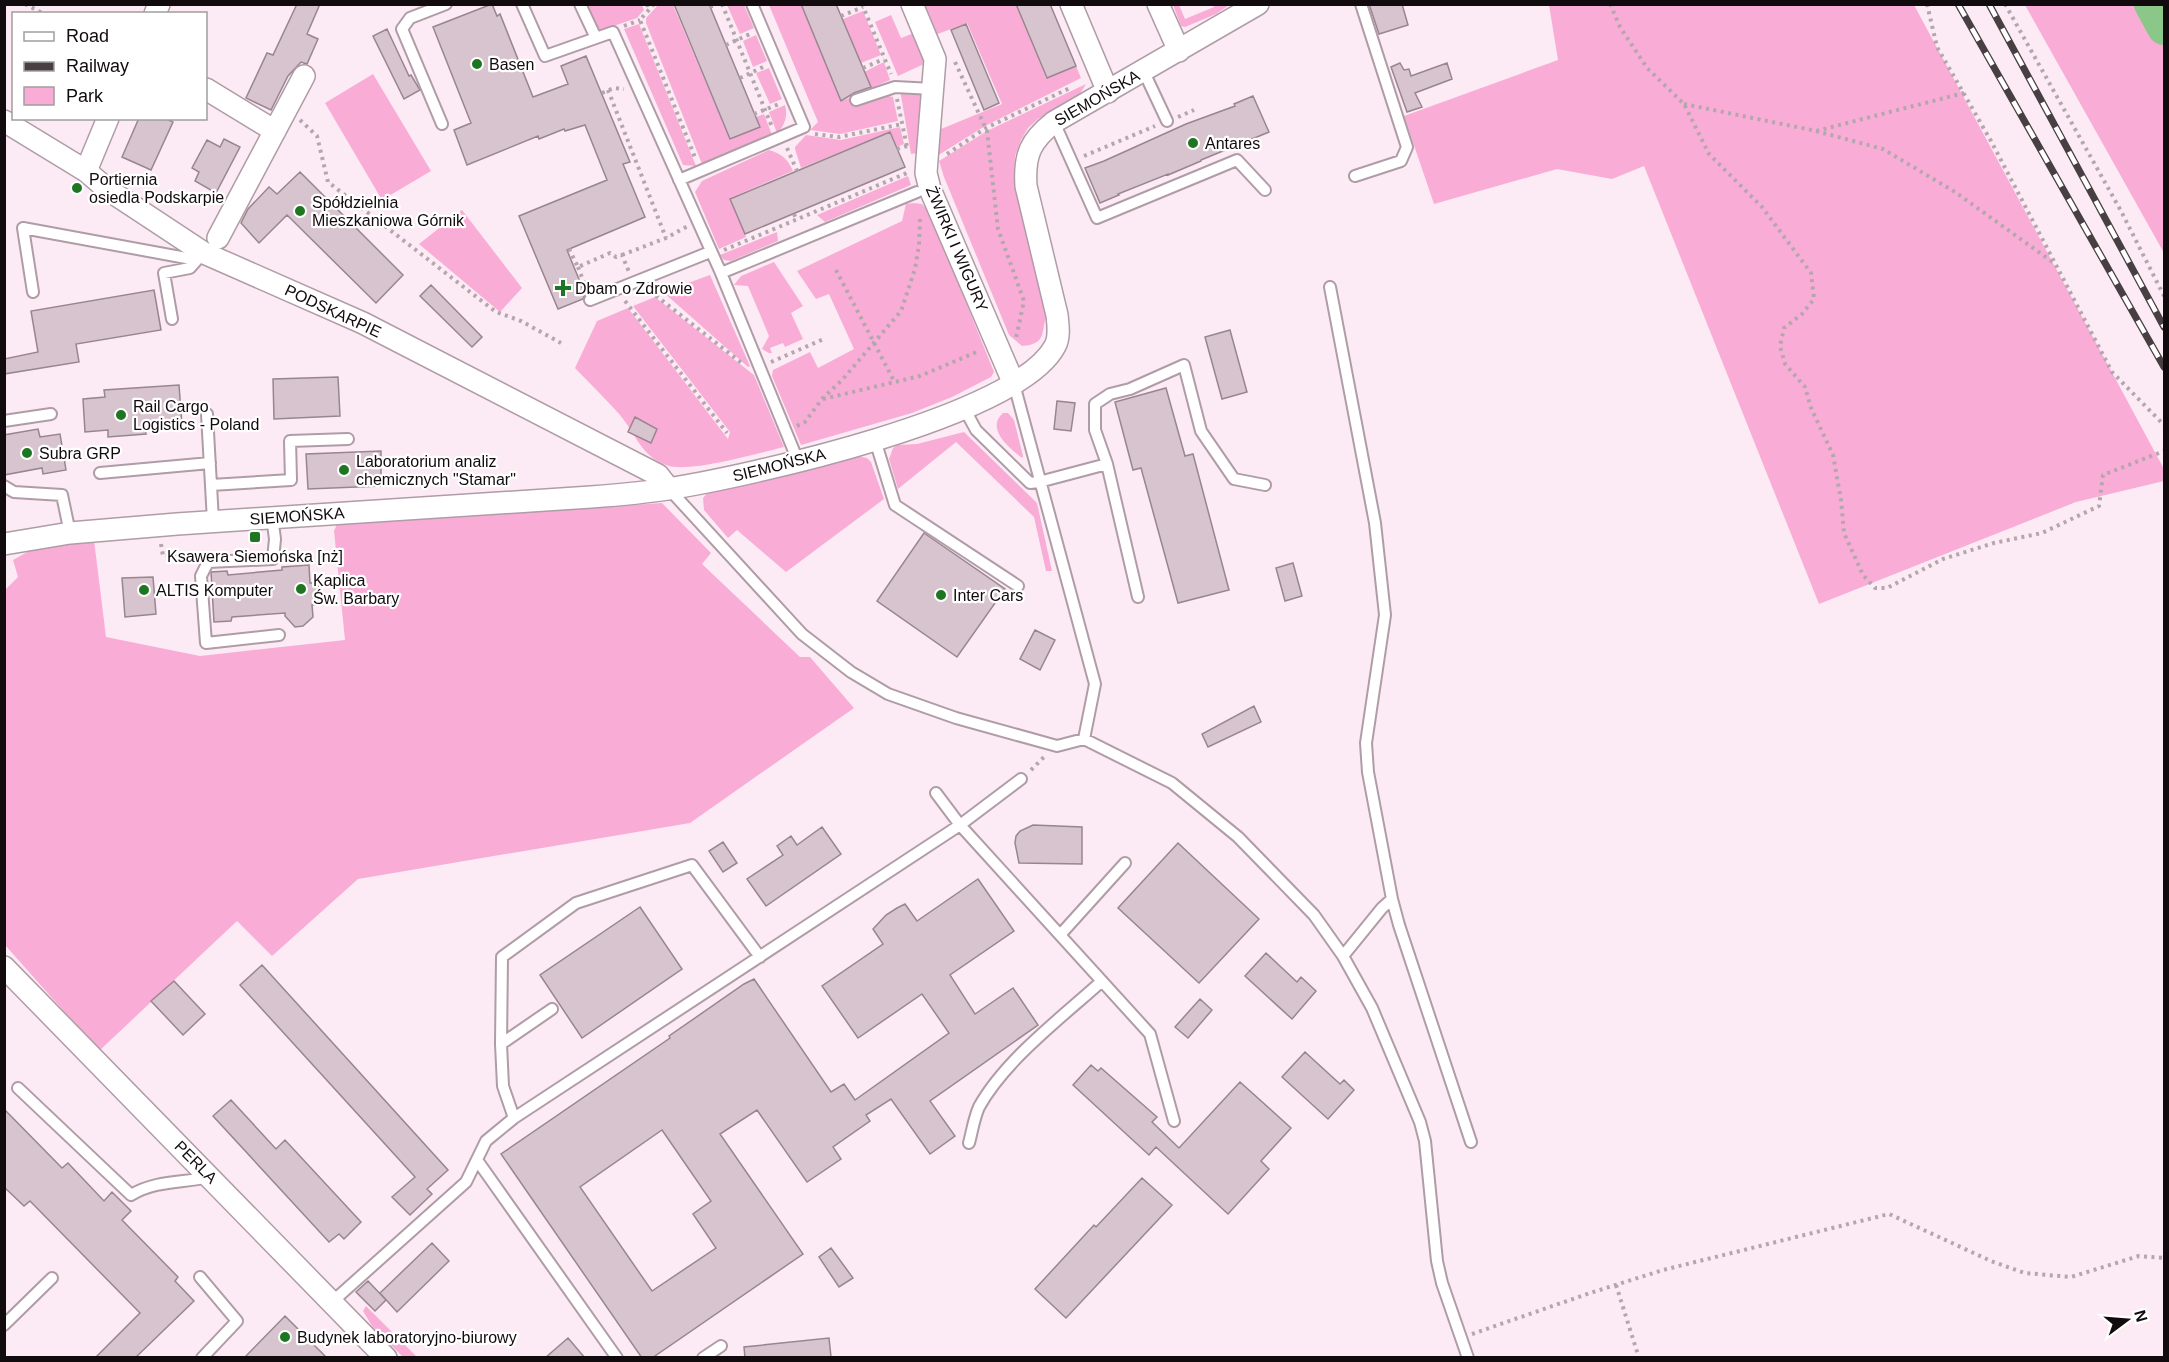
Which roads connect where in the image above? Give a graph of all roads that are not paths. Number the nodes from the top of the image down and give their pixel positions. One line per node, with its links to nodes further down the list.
1 (446, 4): 23 (lane)
2 (522, 4): 10 (lane)
3 (580, 4): 10 (lane)
4 (752, 4): 26 (lane)
5 (912, 4): 15 (street, ŻWIRKI I WIGURY)
6 (1071, 4): 16 (street)
7 (1158, 4): 11 (street)
8 (1257, 4): 11 (street, SIEMOŃSKA)
9 (1361, 4): 25 (lane)
10 (596, 38): 26 (lane)
11 (1179, 51): 12 (street, SIEMOŃSKA)
12 (1144, 72): 16 (street, SIEMOŃSKA); 20 (lane)
13 (304, 76): 21 (street)
14 (207, 89): 21 (street)
15 (933, 89): 17 (lane); 36 (street, ŻWIRKI I WIGURY)
16 (1108, 92): 22 (street, SIEMOŃSKA)
17 (856, 100)
18 (107, 120): 24 (street)
19 (4, 121): 24 (street, PODSKARPIE)
20 (1167, 121)
21 (280, 122): 29 (street)
22 (1054, 122): 27 (lane); 36 (street, SIEMOŃSKA)
23 (442, 124)
24 (86, 171): 29 (street, PODSKARPIE)
25 (1355, 176)
26 (679, 180): 30 (lane)
27 (1264, 190)
28 (916, 192): 31 (lane)
29 (206, 251): 33 (lane); 35 (lane); 51 (street, PODSKARPIE)
30 (711, 254): 31 (lane); 34 (lane)
31 (721, 273): 43 (lane)
32 (1330, 287): 64 (lane)
33 (33, 292)
34 (590, 300)
35 (172, 319)
36 (1014, 384): 37 (street, SIEMOŃSKA); 47 (lane)
37 (964, 408): 42 (street, SIEMOŃSKA); 47 (lane)
38 (51, 414): 40 (lane)
39 (207, 414): 44 (lane)
40 (4, 422)
41 (348, 439): 48 (lane)
42 (874, 440): 43 (street, SIEMOŃSKA); 56 (lane)
43 (798, 461): 51 (street, SIEMOŃSKA)
44 (210, 463): 46 (lane); 48 (lane)
45 (1107, 464): 47 (lane); 49 (lane); 57 (lane)
46 (100, 473)
47 (1039, 482): 59 (lane)
48 (211, 485): 53 (lane)
49 (1265, 485)
50 (4, 486): 54 (lane)
51 (669, 489): 52 (street, SIEMOŃSKA); 59 (lane)
52 (272, 517): 53 (street, SIEMOŃSKA); 58 (lane)
53 (213, 521): 54 (street, SIEMOŃSKA)
54 (70, 533): 55 (street, SIEMOŃSKA)
55 (4, 544)
56 (1018, 586)
57 (1138, 597)
58 (279, 635)
59 (1084, 739): 66 (lane)
60 (1021, 779): 62 (lane)
61 (936, 793): 62 (lane)
62 (960, 825): 65 (lane); 67 (lane)
63 (1125, 863): 65 (lane)
64 (1392, 899): 66 (lane); 75 (lane)
65 (1060, 935): 69 (lane)
66 (1343, 956): 88 (lane)
67 (760, 957): 71 (lane); 73 (lane)
68 (4, 967): 78 (street, PERLA)
69 (1102, 981): 74 (lane); 76 (lane)
70 (552, 1009): 71 (lane)
71 (501, 1044): 73 (lane)
72 (18, 1088): 78 (lane)
73 (514, 1118): 77 (lane)
74 (1174, 1121)
75 (1471, 1142)
76 (969, 1143)
77 (477, 1160): 81 (lane); 86 (lane)
78 (211, 1177): 81 (street, PERLA)
79 (200, 1277): 84 (lane)
80 (51, 1278): 82 (lane)
81 (332, 1302): 85 (street, PERLA)
82 (4, 1325)
83 (721, 1346): 87 (lane)
84 (202, 1358)
85 (386, 1358)
86 (617, 1358)
87 (702, 1358)
88 (1468, 1358)

